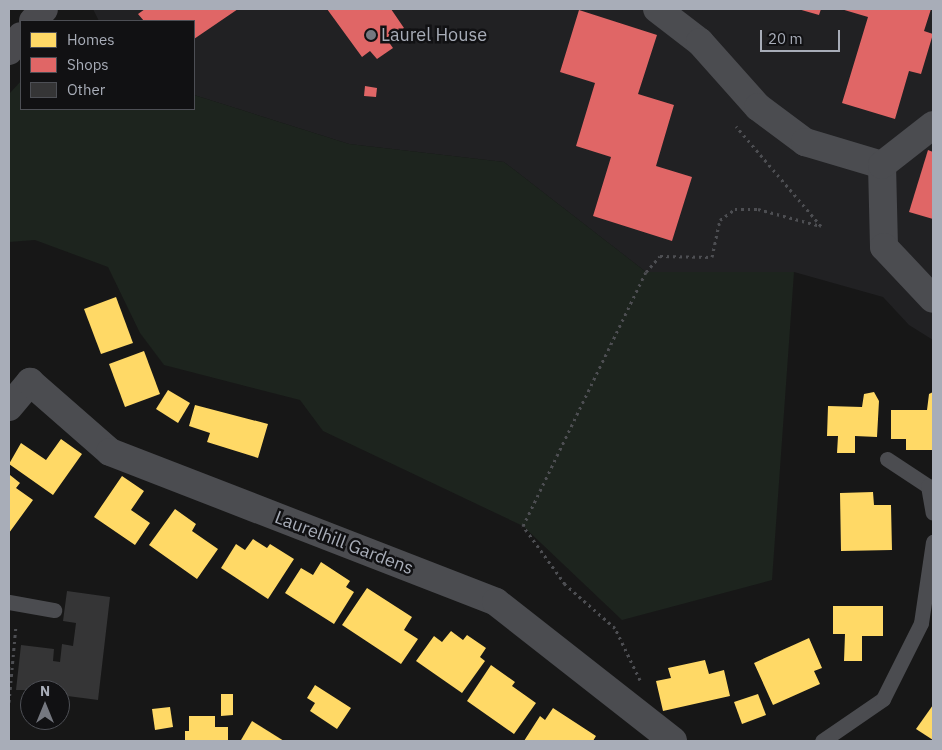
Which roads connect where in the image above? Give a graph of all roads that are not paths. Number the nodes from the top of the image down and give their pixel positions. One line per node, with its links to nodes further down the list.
1 (657, 9): 5 (street)
2 (20, 37): 3 (street)
3 (9, 51)
4 (933, 125): 5 (street)
5 (882, 165): 6 (street)
6 (933, 298)
7 (9, 407): 13 (street, Laurelhill Gardens)
8 (887, 459): 9 (lane)
9 (933, 513)
10 (933, 542): 14 (lane)
11 (13, 603): 12 (lane)
12 (54, 610)
13 (673, 741)
14 (822, 741)

